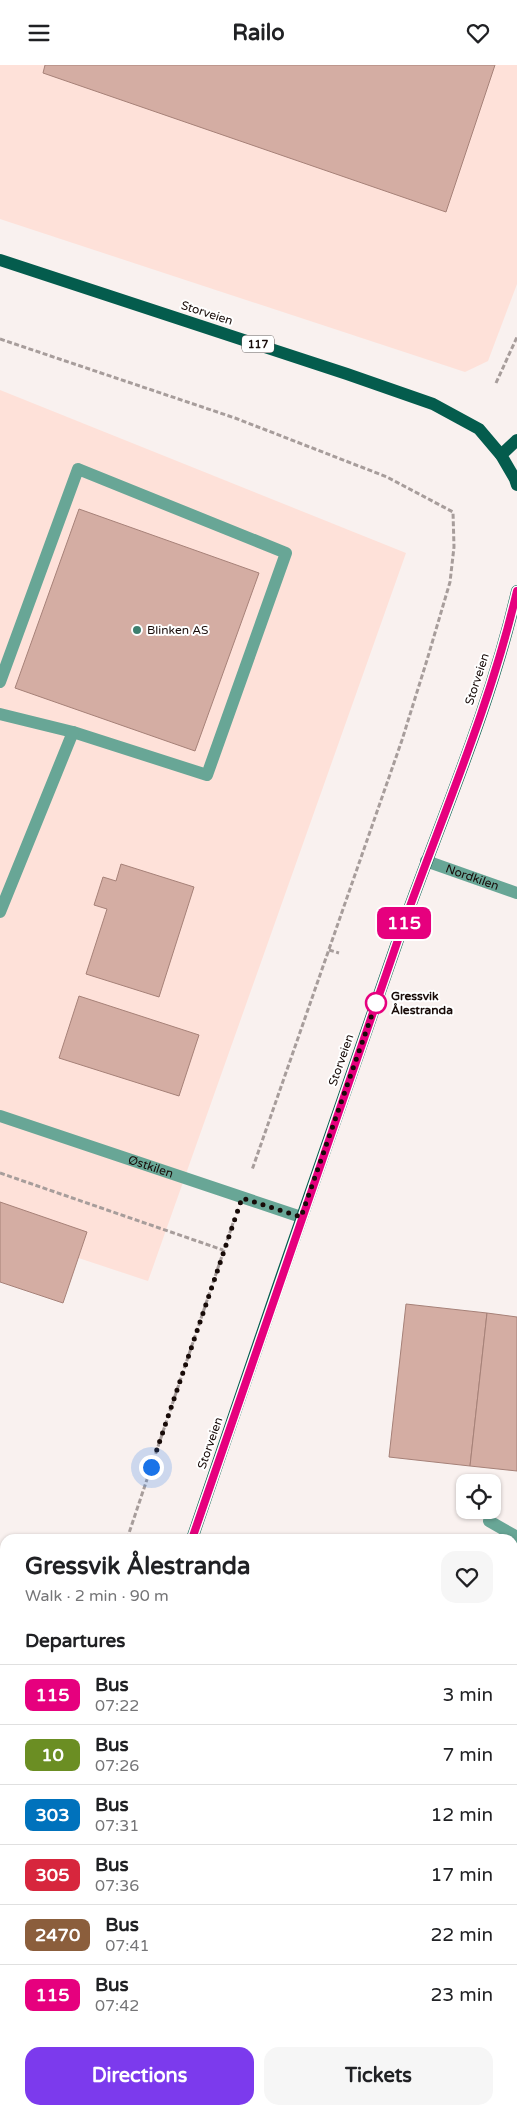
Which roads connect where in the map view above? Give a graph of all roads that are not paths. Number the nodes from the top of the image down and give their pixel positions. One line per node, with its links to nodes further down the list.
1 (0, 260): 3 (main road, Storveien / 117)
2 (517, 440): 3 (main road)
3 (501, 455): 4 (main road, Storveien / 117)
4 (517, 485)
5 (517, 591): 9 (main road, Storveien)
6 (0, 682): 8 (street)
7 (0, 714): 8 (street)
8 (73, 733): 11 (street)
9 (426, 861): 10 (street, Nordkilen); 13 (main road, Storveien)
10 (517, 893)
11 (0, 912)
12 (0, 1116): 13 (street, Østkilen)
13 (301, 1217): 15 (main road, Storveien)
14 (489, 1521): 16 (street)
15 (194, 1534)
16 (512, 1534)

